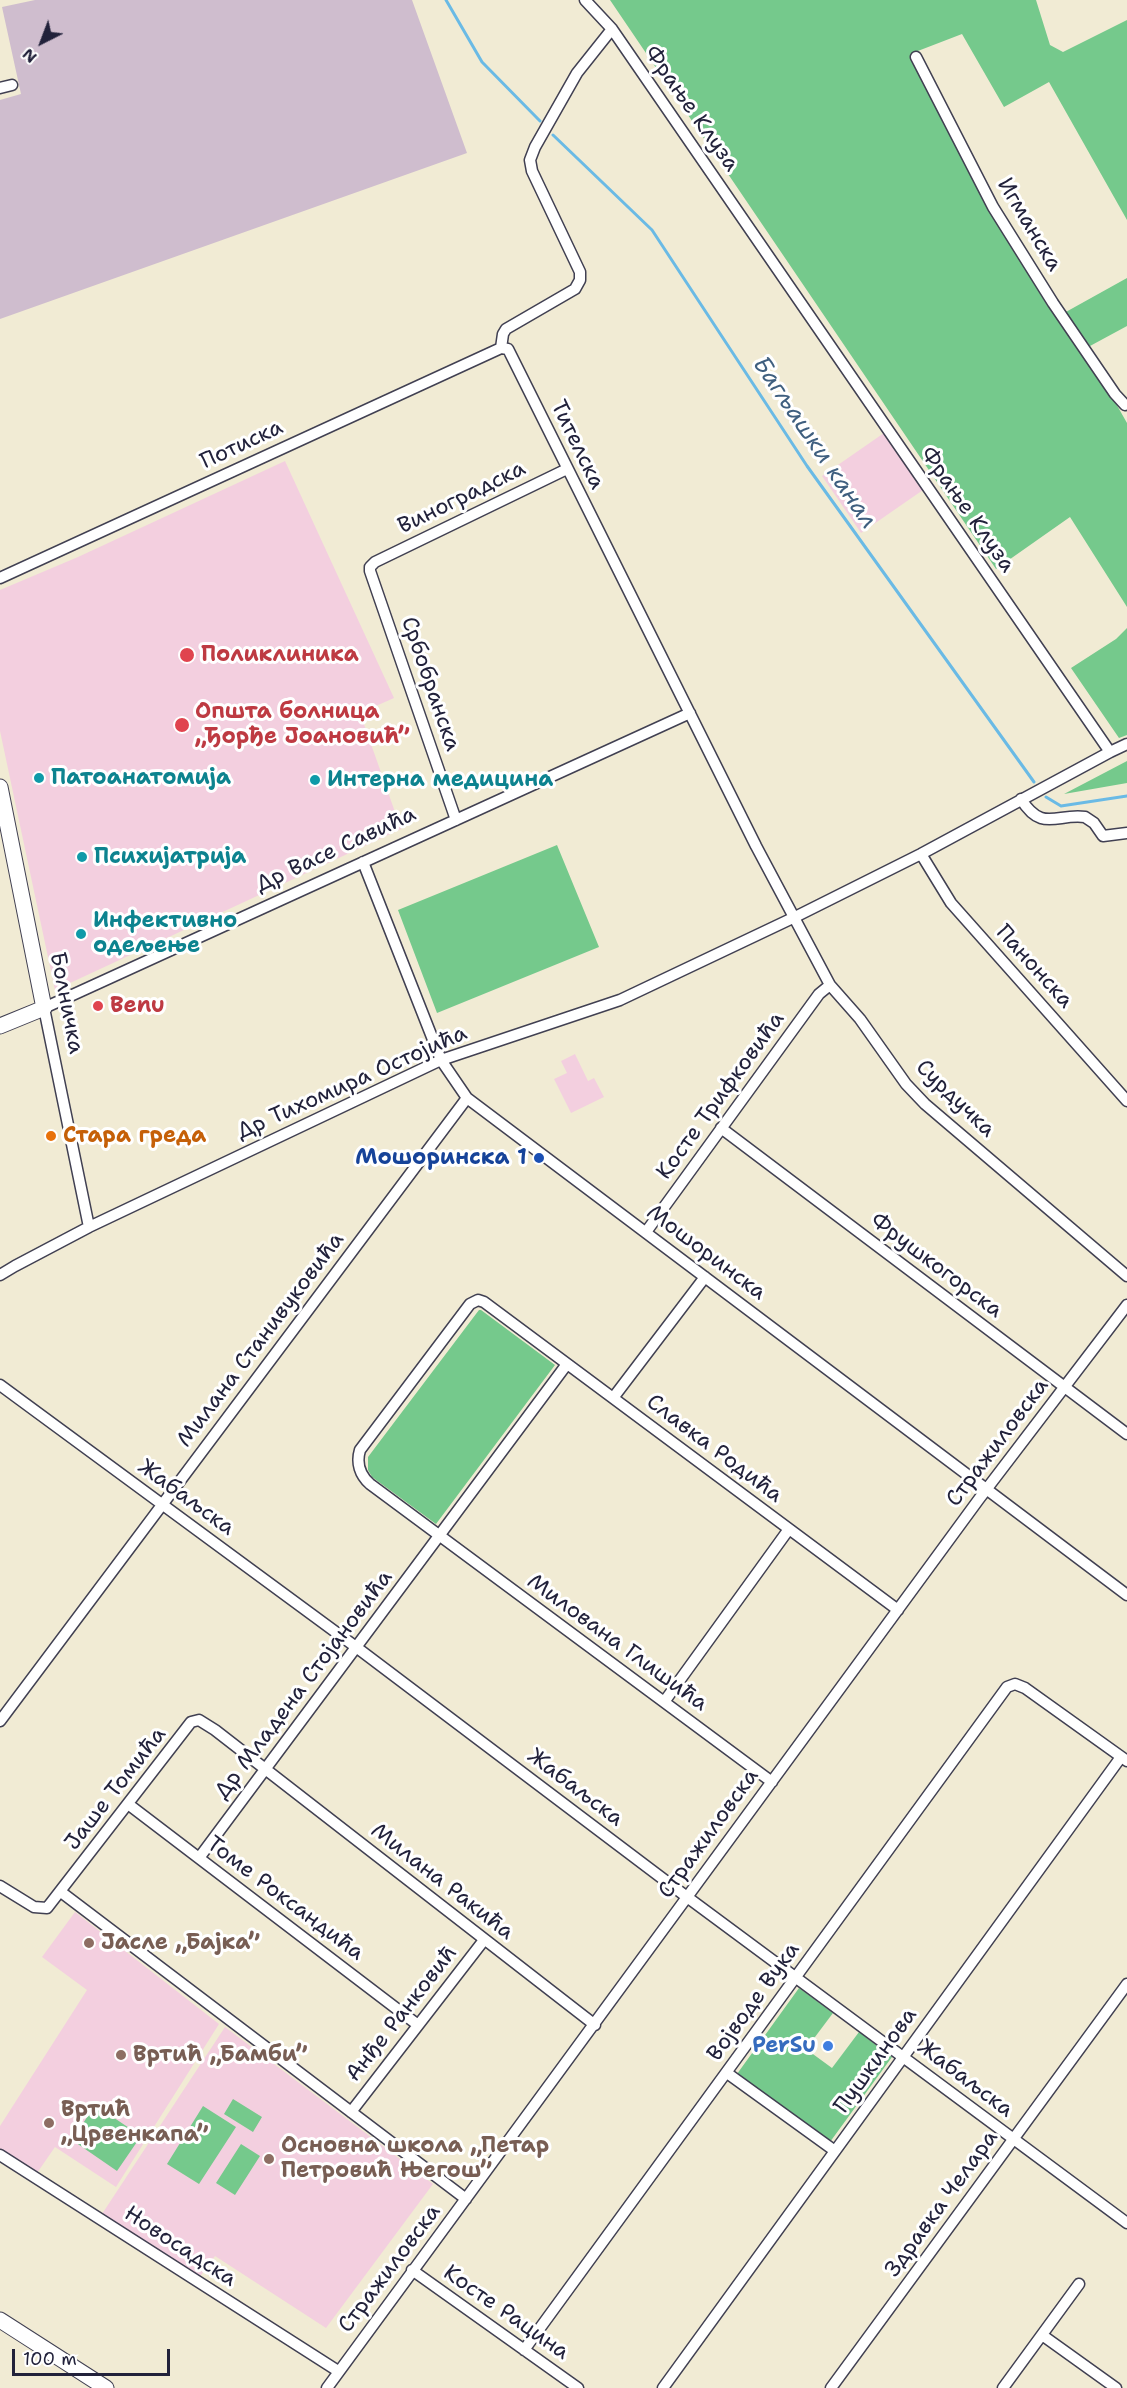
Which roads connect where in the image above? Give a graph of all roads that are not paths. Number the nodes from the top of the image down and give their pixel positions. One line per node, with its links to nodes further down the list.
1 (585, 0): 2 (street, Фрање Клуза)
2 (612, 29): 6 (street); 13 (street, Фрање Клуза)
3 (916, 57): 7 (street, Игманска)
4 (12, 85): 5 (street)
5 (0, 88)
6 (501, 348): 8 (street, Тителска); 10 (street, Потиска)
7 (1126, 402)
8 (567, 469): 9 (street, Виноградска); 11 (street, Тителска)
9 (375, 562): 16 (street, Србобранска)
10 (0, 578)
11 (690, 713): 16 (street, Др Васе Савића); 20 (street, Тителска)
12 (1127, 744): 13 (street)
13 (1110, 752): 15 (street)
14 (0, 787): 22 (street, Болничка)
15 (1021, 799): 17 (street); 18 (street)
16 (456, 820): 19 (street, Др Васе Савића)
17 (1127, 833)
18 (921, 854): 20 (street); 26 (street, Панонска)
19 (363, 862): 22 (street, Др Васе Савића); 24 (street, Мошоринска)
20 (795, 917): 21 (street, Сурдучка); 24 (street, Др Тихомира Остојића)
21 (830, 985): 27 (street, Косте Трифковића); 31 (street, Сурдучка)
22 (44, 1008): 23 (street, Др Васе Савића); 28 (street, Болничка)
23 (0, 1026)
24 (441, 1060): 25 (street, Мошоринска); 28 (street, Др Тихомира Остојића)
25 (467, 1098): 29 (street, Мошоринска); 40 (street, Милана Станивуковића)
26 (1127, 1101)
27 (721, 1128): 29 (street, Косте Трифковића); 36 (street, Фрушкогорска)
28 (89, 1227): 30 (street, Др Тихомира Остојића)
29 (646, 1232): 32 (street, Мошоринска)
30 (0, 1275)
31 (1127, 1276)
32 (705, 1277): 37 (street); 39 (street, Мошоринска)
33 (1127, 1305): 36 (street, Стражиловска)
34 (567, 1364): 37 (street, Славка Родића); 42 (street, Др Младена Стојановића); 42 (street, Славка Родића)
35 (0, 1385): 40 (street, Жабаљска)
36 (1064, 1387): 38 (street, Фрушкогорска); 39 (street, Стражиловска)
37 (613, 1398): 41 (street, Славка Родића)
38 (1127, 1434)
39 (986, 1490): 43 (street, Мошоринска); 44 (street, Стражиловска)
40 (161, 1504): 45 (street, Жабаљска); 47 (street, Милана Станивуковића)
41 (789, 1529): 44 (street, Славка Родића); 46 (street)
42 (439, 1536): 45 (street, Др Младена Стојановића); 46 (street, Милована Глишића)
43 (1127, 1595)
44 (898, 1610): 50 (street, Стражиловска)
45 (356, 1647): 49 (street, Др Младена Стојановића); 55 (street, Жабаљска)
46 (664, 1702): 50 (street, Милована Глишића)
47 (0, 1721)
48 (1124, 1759): 57 (street, Војводе Вука); 61 (street, Пушкинова)
49 (266, 1769): 51 (street, Јаше Томића); 52 (street, Др Младена Стојановића); 56 (street, Милана Ракића)
50 (772, 1782): 55 (street, Стражиловска)
51 (128, 1804): 52 (street, Томе Роксандића); 54 (street, Јаше Томића)
52 (199, 1858): 59 (street, Томе Роксандића)
53 (0, 1886): 54 (street, Јаше Томића)
54 (61, 1892): 63 (street)
55 (687, 1897): 57 (street, Жабаљска); 60 (street, Стражиловска)
56 (484, 1940): 59 (street, Анђе Ранковић); 60 (street, Милана Ракића)
57 (795, 1977): 61 (street, Жабаљска); 62 (street, Војводе Вука)
58 (1127, 1984): 64 (street, Здравка Челара)
59 (418, 2025): 63 (street, Анђе Ранковић)
60 (595, 2025): 67 (street, Стражиловска)
61 (903, 2057): 64 (street, Жабаљска); 65 (street, Пушкинова)
62 (727, 2073): 65 (street); 73 (street, Војводе Вука)
63 (351, 2112): 67 (street)
64 (1014, 2140): 68 (street, Жабаљска); 79 (street, Здравка Челара)
65 (835, 2151): 78 (street, Пушкинова)
66 (0, 2154): 74 (street, Новосадска)
67 (466, 2199): 69 (street, Стражиловска)
68 (1127, 2223)
69 (412, 2270): 73 (street, Косте Рацина); 74 (street, Стражиловска)
70 (1079, 2284): 72 (street)
71 (0, 2320): 75 (street)
72 (1042, 2335): 80 (street); 81 (street)
73 (524, 2350): 77 (street, Косте Рацина)
74 (338, 2372): 76 (street, Стражиловска)
75 (106, 2388)
76 (327, 2388)
77 (578, 2388)
78 (663, 2388)
79 (831, 2388)
80 (1003, 2388)
81 (1116, 2388)

